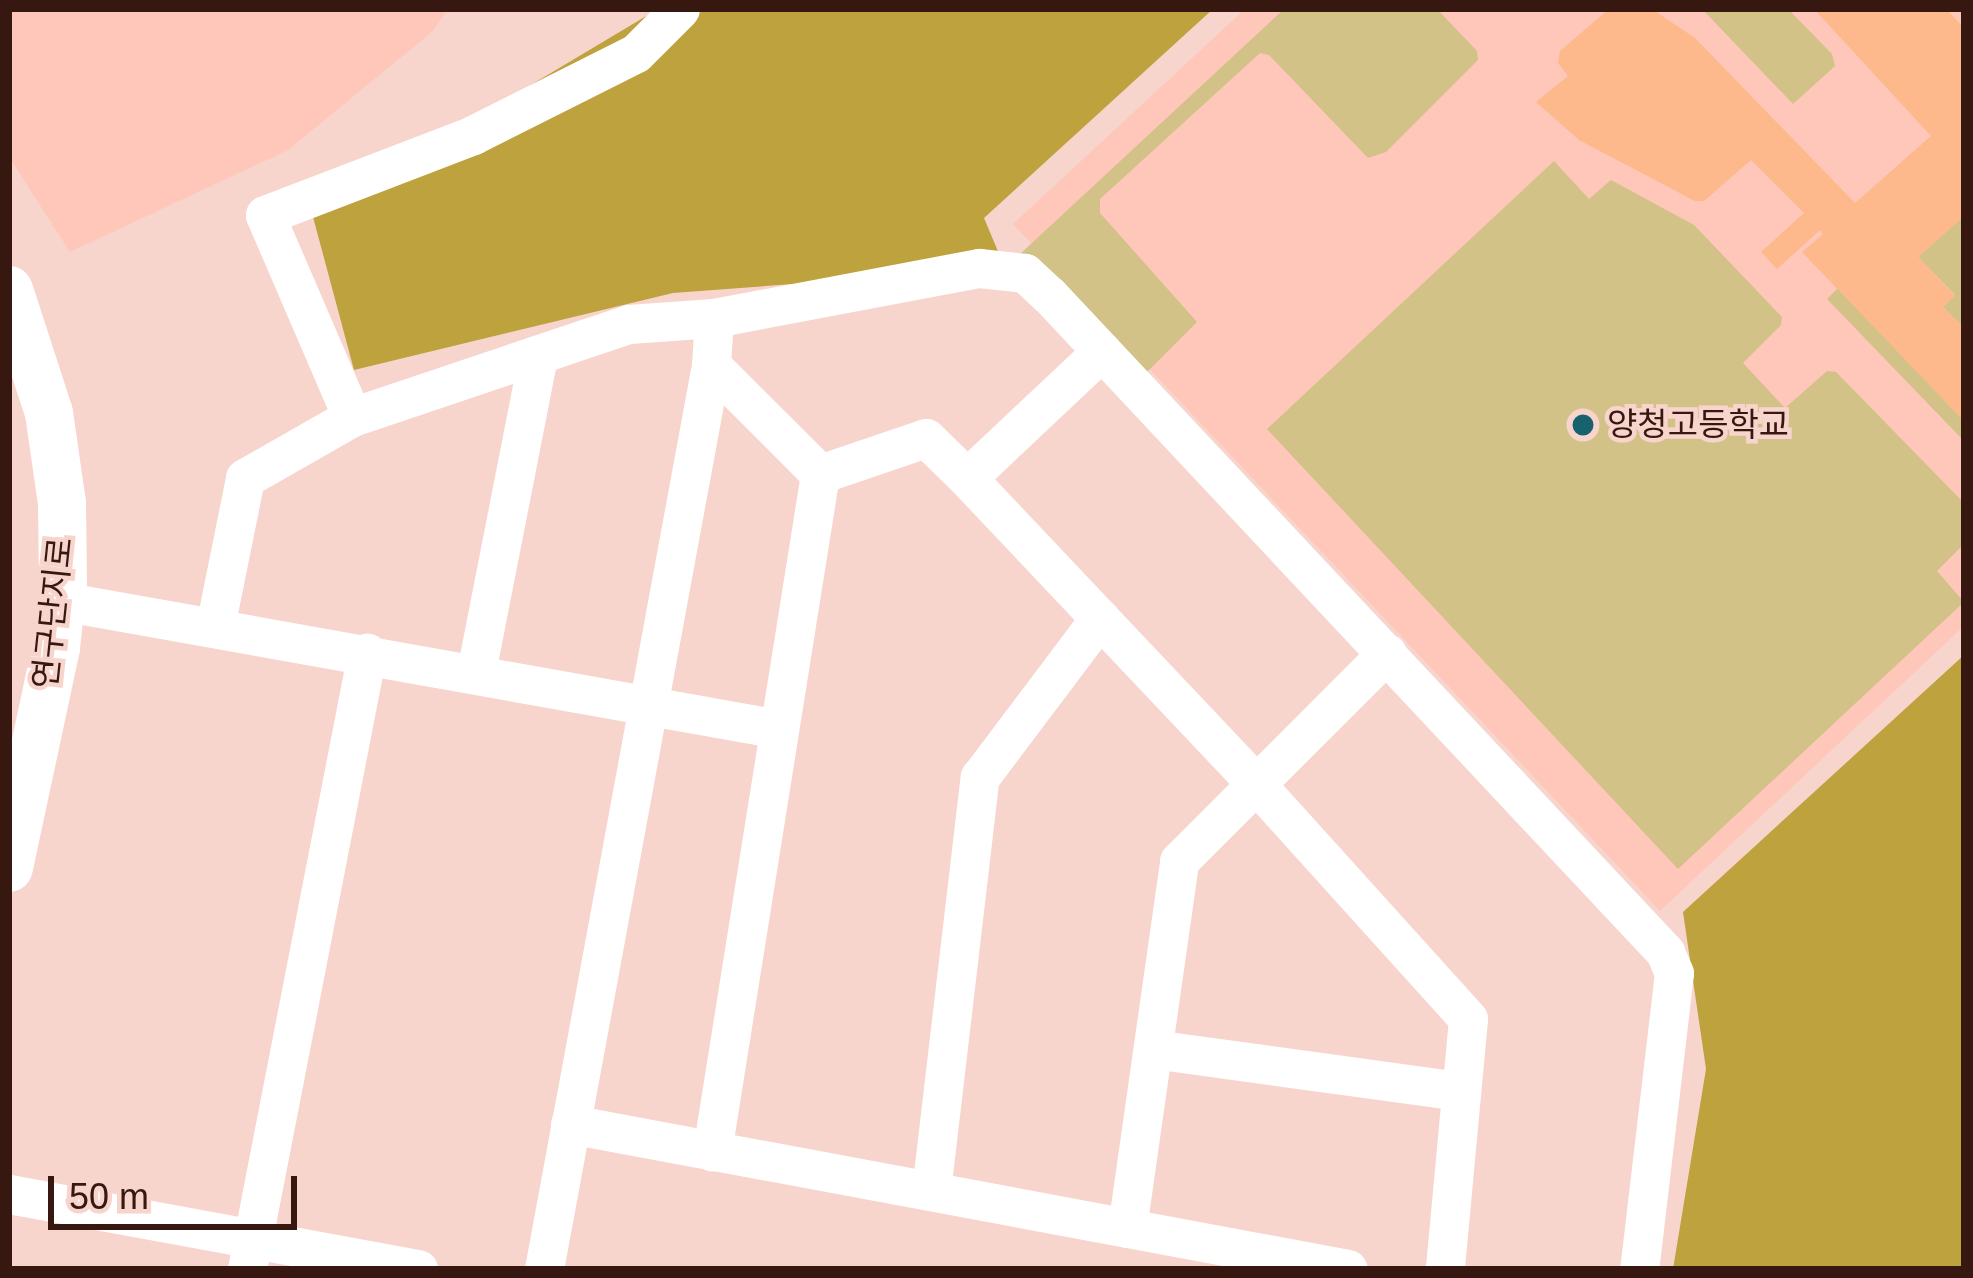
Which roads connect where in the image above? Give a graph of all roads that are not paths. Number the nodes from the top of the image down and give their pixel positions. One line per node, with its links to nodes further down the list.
1 (680, 9): 7 (street)
2 (9, 290): 10 (street, 연구단지로)
3 (714, 318): 4 (street); 5 (street); 6 (street)
4 (1102, 351): 9 (street); 14 (street)
5 (538, 355): 7 (street); 15 (street)
6 (711, 365): 8 (street); 16 (street)
7 (352, 417): 12 (street)
8 (820, 474): 9 (street); 17 (street)
9 (967, 478): 11 (street)
10 (61, 601): 12 (street); 19 (street, 연구단지로)
11 (1100, 618): 18 (street); 24 (street)
12 (214, 627): 13 (street)
13 (367, 653): 15 (street); 27 (street)
14 (1387, 653): 18 (street); 32 (street)
15 (476, 673): 16 (street)
16 (646, 701): 17 (street); 22 (street)
17 (779, 729): 23 (street)
18 (1256, 784): 20 (street); 21 (street)
19 (9, 868)
20 (1153, 1049): 21 (street); 26 (street)
21 (1461, 1091): 31 (street)
22 (570, 1124): 23 (street); 29 (street)
23 (712, 1150): 24 (street)
24 (931, 1191): 26 (street)
25 (9, 1194): 27 (street)
26 (1127, 1228): 30 (street)
27 (249, 1254): 28 (street)
28 (418, 1269)
29 (544, 1269)
30 (1348, 1269)
31 (1445, 1269)
32 (1639, 1269)

